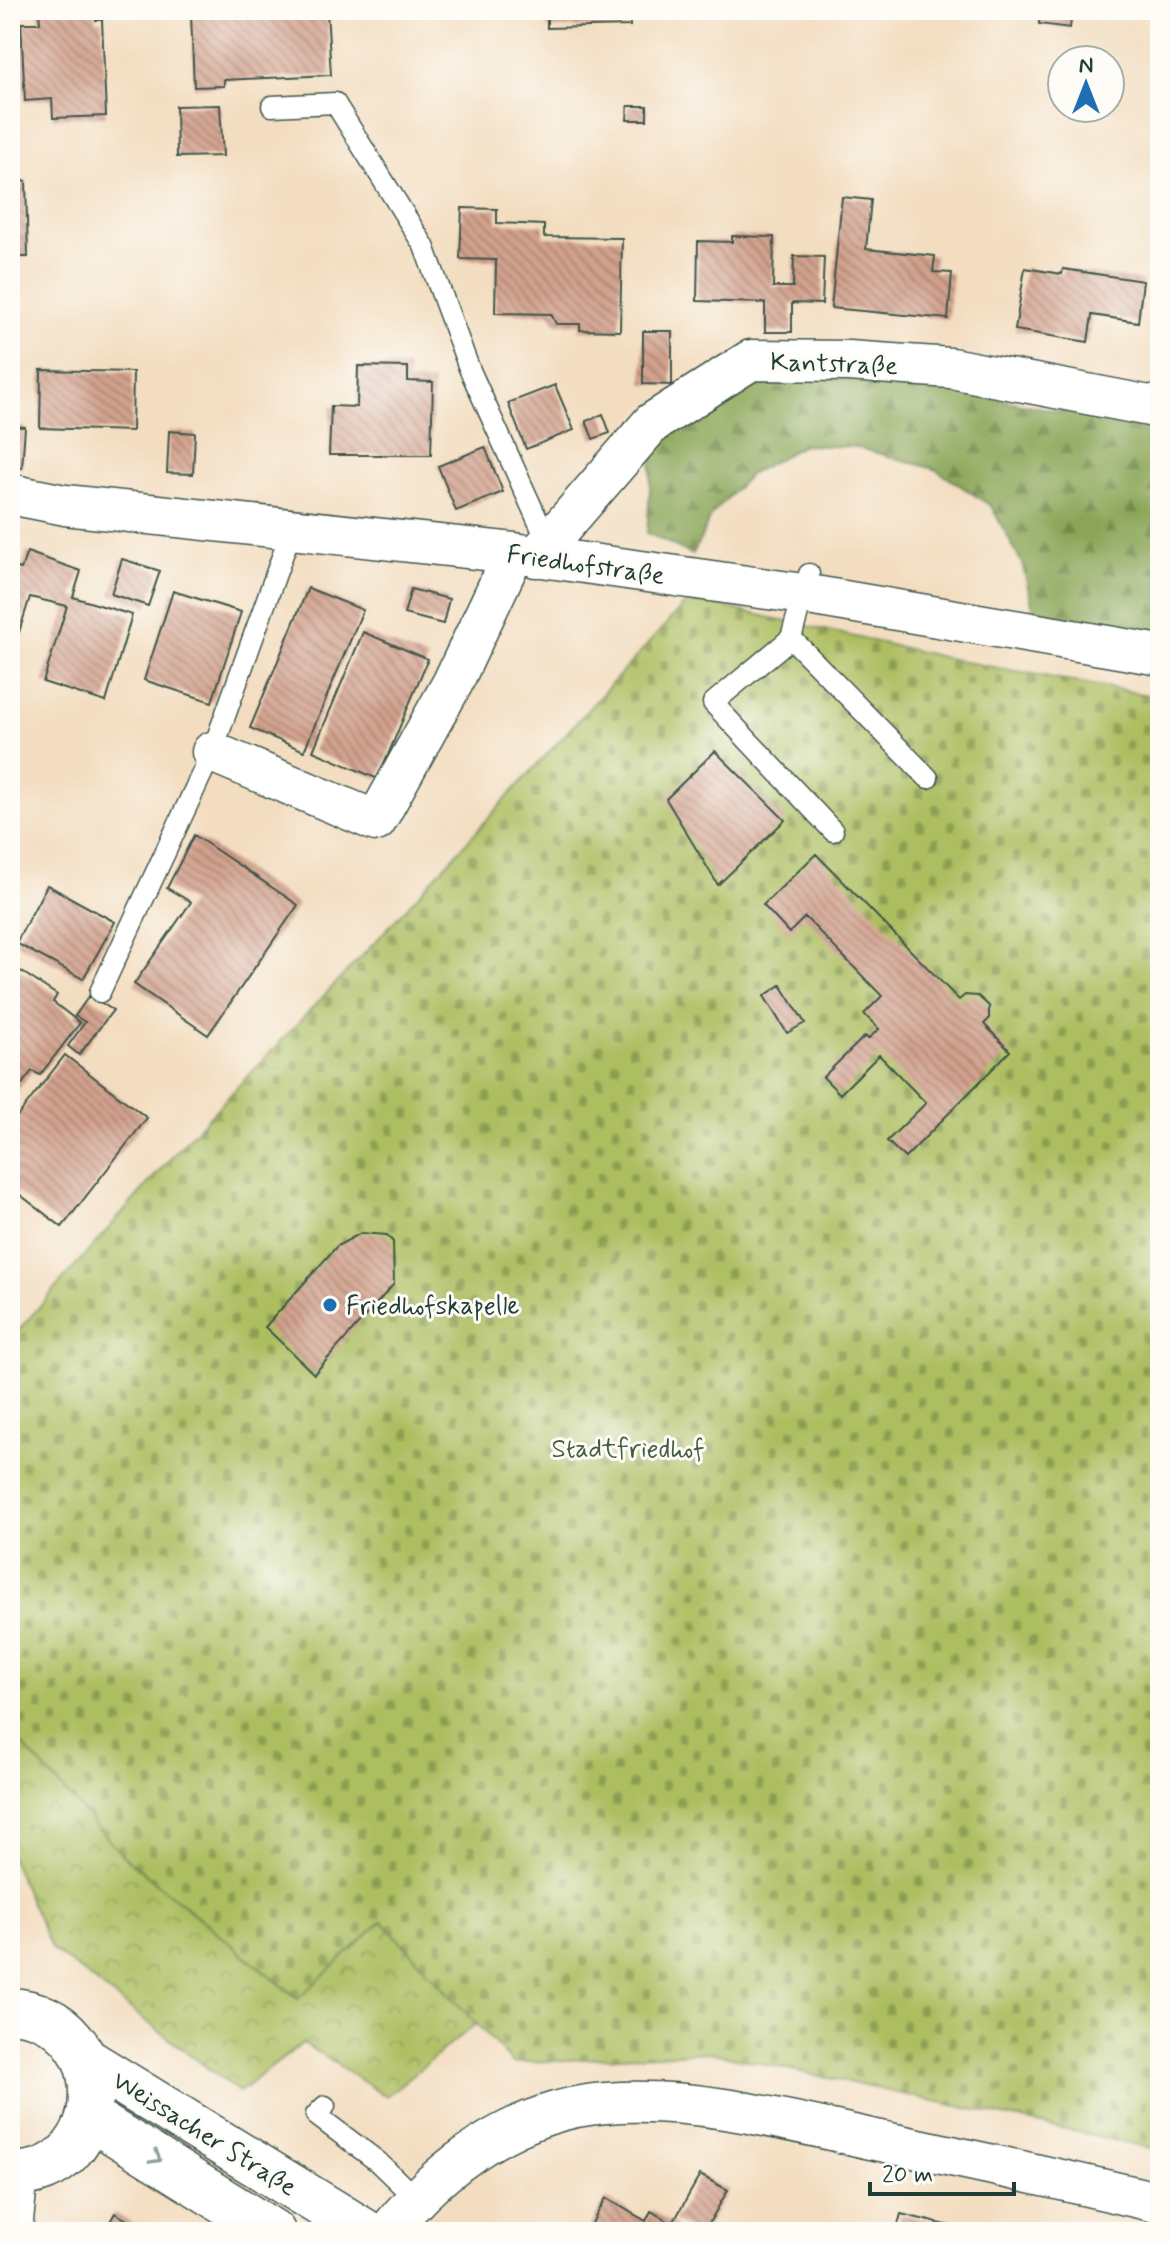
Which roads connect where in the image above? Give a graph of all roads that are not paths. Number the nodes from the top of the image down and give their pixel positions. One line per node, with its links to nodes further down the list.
1 (272, 106): 5 (lane)
2 (1160, 408): 5 (street, Kantstraße)
3 (10, 494): 4 (street, Friedhofstraße)
4 (292, 529): 5 (street, Friedhofstraße); 9 (lane)
5 (533, 551): 6 (street, Friedhofstraße); 9 (street, Kantstraße)
6 (806, 584): 7 (lane); 8 (street, Friedhofstraße)
7 (791, 638): 10 (lane); 11 (lane)
8 (1160, 655)
9 (212, 752): 12 (lane)
10 (928, 778)
11 (833, 831)
12 (100, 992)
13 (10, 2010): 14 (street)
14 (86, 2060): 16 (street); 22 (street, Weissacher Straße)
15 (325, 2106): 18 (lane)
16 (89, 2117): 17 (street); 21 (street, Weissacher Straße, one-way to 21)
17 (13, 2174): 20 (street)
18 (415, 2198): 19 (street); 23 (street)
19 (1160, 2203)
20 (10, 2230)
21 (273, 2232)
22 (366, 2232)
23 (388, 2232)

